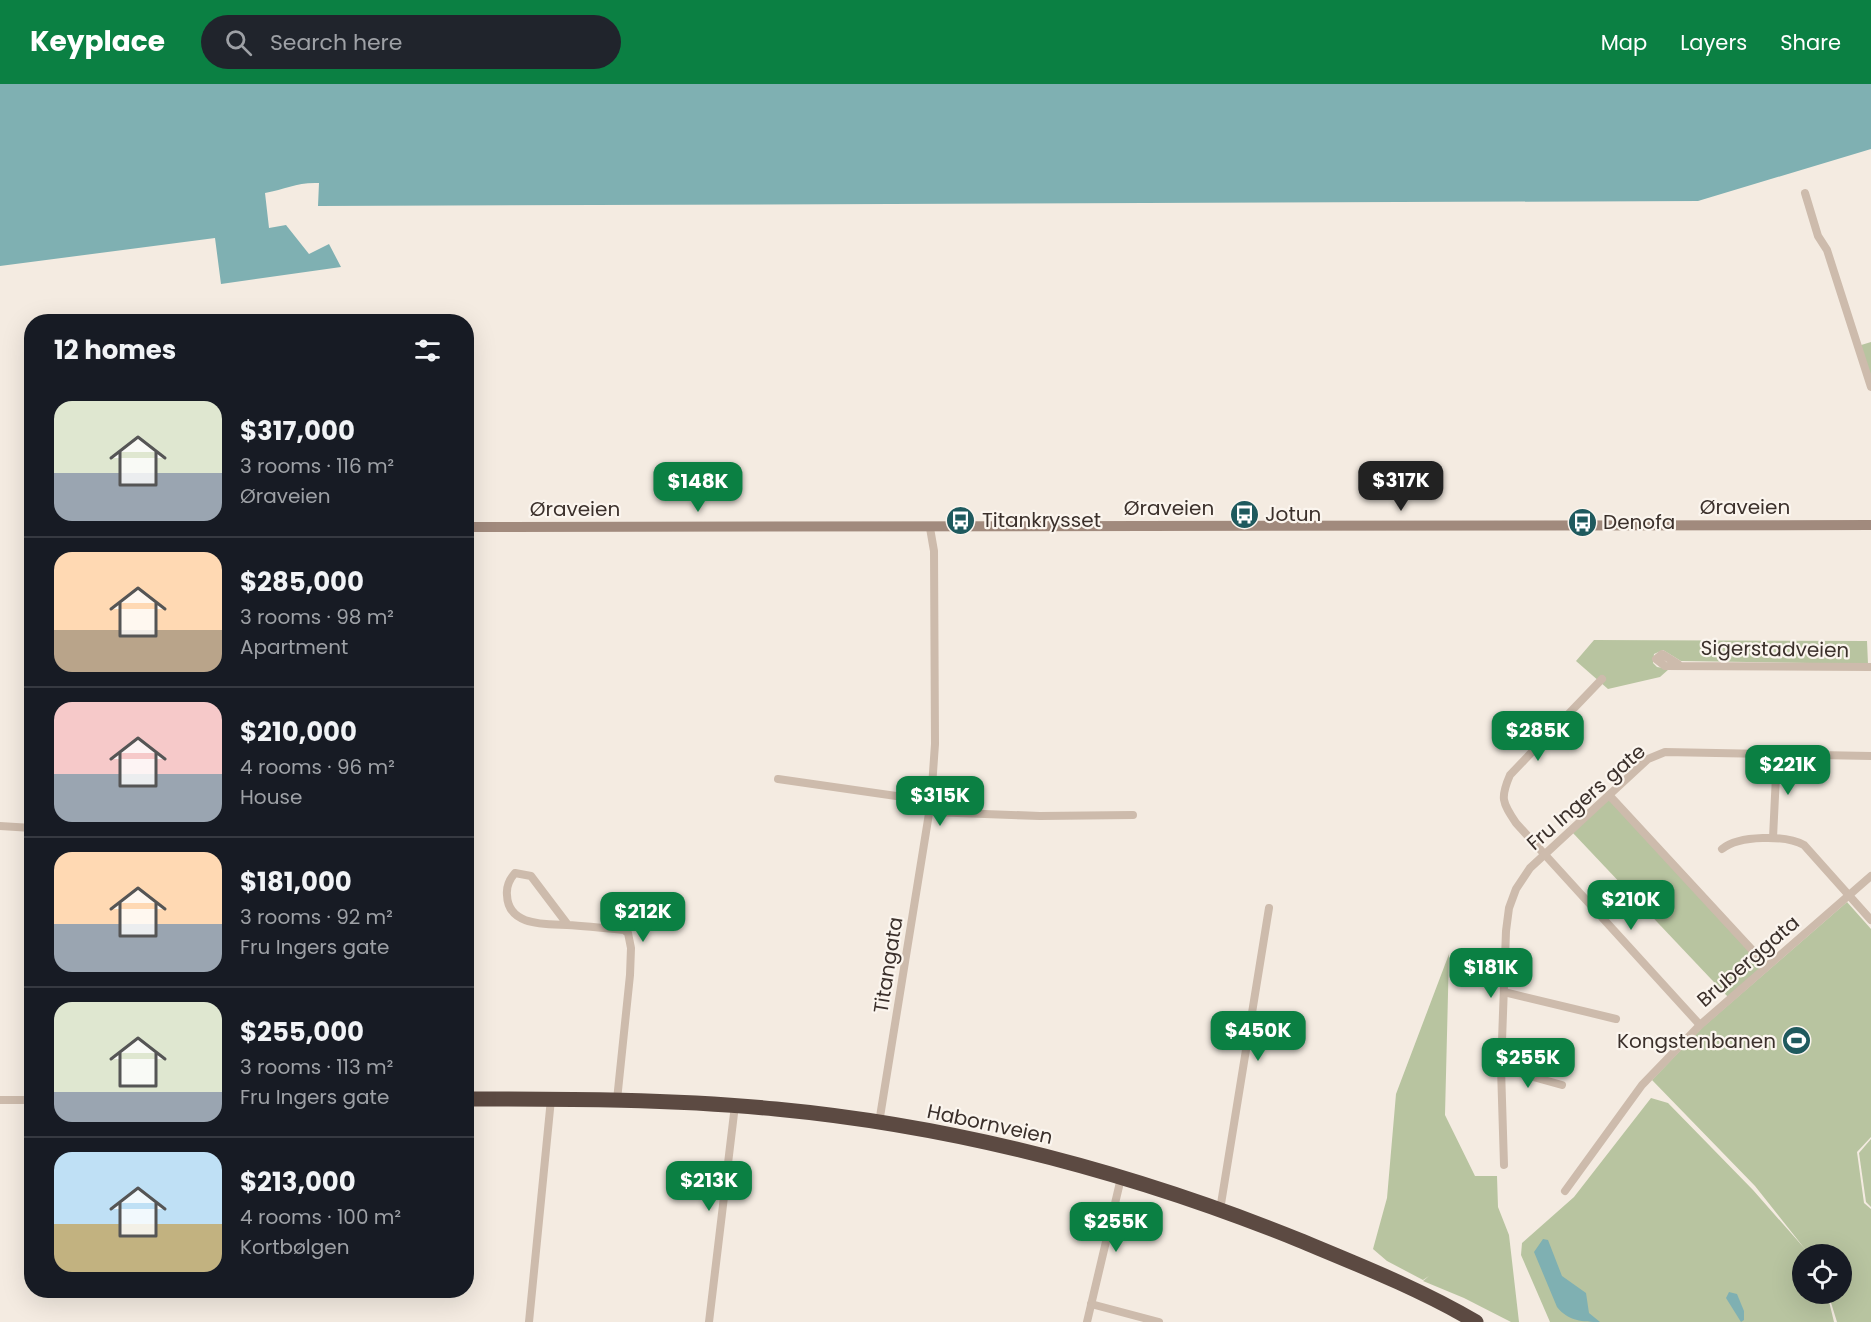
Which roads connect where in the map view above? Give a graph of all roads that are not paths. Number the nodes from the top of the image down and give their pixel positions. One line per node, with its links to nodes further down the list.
1 (1805, 193): 2 (street)
2 (1871, 387)
3 (1871, 525): 5 (street, Øraveien)
4 (474, 527): 5 (street, Øraveien)
5 (930, 528): 13 (street, Titangata)
6 (1678, 664): 7 (street, Sigerstadveien)
7 (1871, 667)
8 (1602, 680): 20 (street)
9 (1777, 754): 10 (street, Fru Ingers gate); 12 (street, Fru Ingers gate); 18 (street)
10 (1871, 756)
11 (778, 779): 13 (street)
12 (1609, 795): 20 (street, Fru Ingers gate); 26 (street)
13 (931, 801): 14 (street, Titangata)
14 (930, 812): 15 (street); 38 (street, Titangata)
15 (1133, 815)
16 (0, 826): 17 (street)
17 (24, 828)
18 (1773, 838): 19 (street); 22 (street)
19 (1722, 849)
20 (1544, 854): 27 (street, Fru Ingers gate); 29 (street)
21 (1871, 876): 22 (street, Bruberggata)
22 (1848, 895): 24 (street); 26 (street, Bruberggata)
23 (1269, 908): 42 (street)
24 (1871, 920)
25 (568, 925): 25 (street); 36 (street)
26 (1767, 966): 29 (street, Bruberggata)
27 (1504, 992): 28 (street); 30 (street, Fru Ingers gate)
28 (1616, 1019)
29 (1700, 1025): 41 (street, Bruberggata)
30 (1501, 1068): 31 (street); 39 (street, Fru Ingers gate)
31 (1562, 1085)
32 (551, 1099): 35 (highway, Habornveien); 36 (highway, Habornveien); 44 (street)
33 (0, 1100): 34 (street)
34 (24, 1100)
35 (474, 1100)
36 (617, 1100): 37 (highway, Habornveien)
37 (735, 1105): 38 (highway, Habornveien); 45 (street)
38 (879, 1123): 40 (highway, Habornveien)
39 (1504, 1165)
40 (1121, 1178): 42 (highway, Habornveien); 43 (street)
41 (1565, 1191)
42 (1220, 1210): 48 (highway, Habornveien)
43 (1091, 1304): 46 (street); 47 (street)
44 (529, 1322)
45 (708, 1322)
46 (1087, 1322)
47 (1159, 1322)
48 (1476, 1322)

